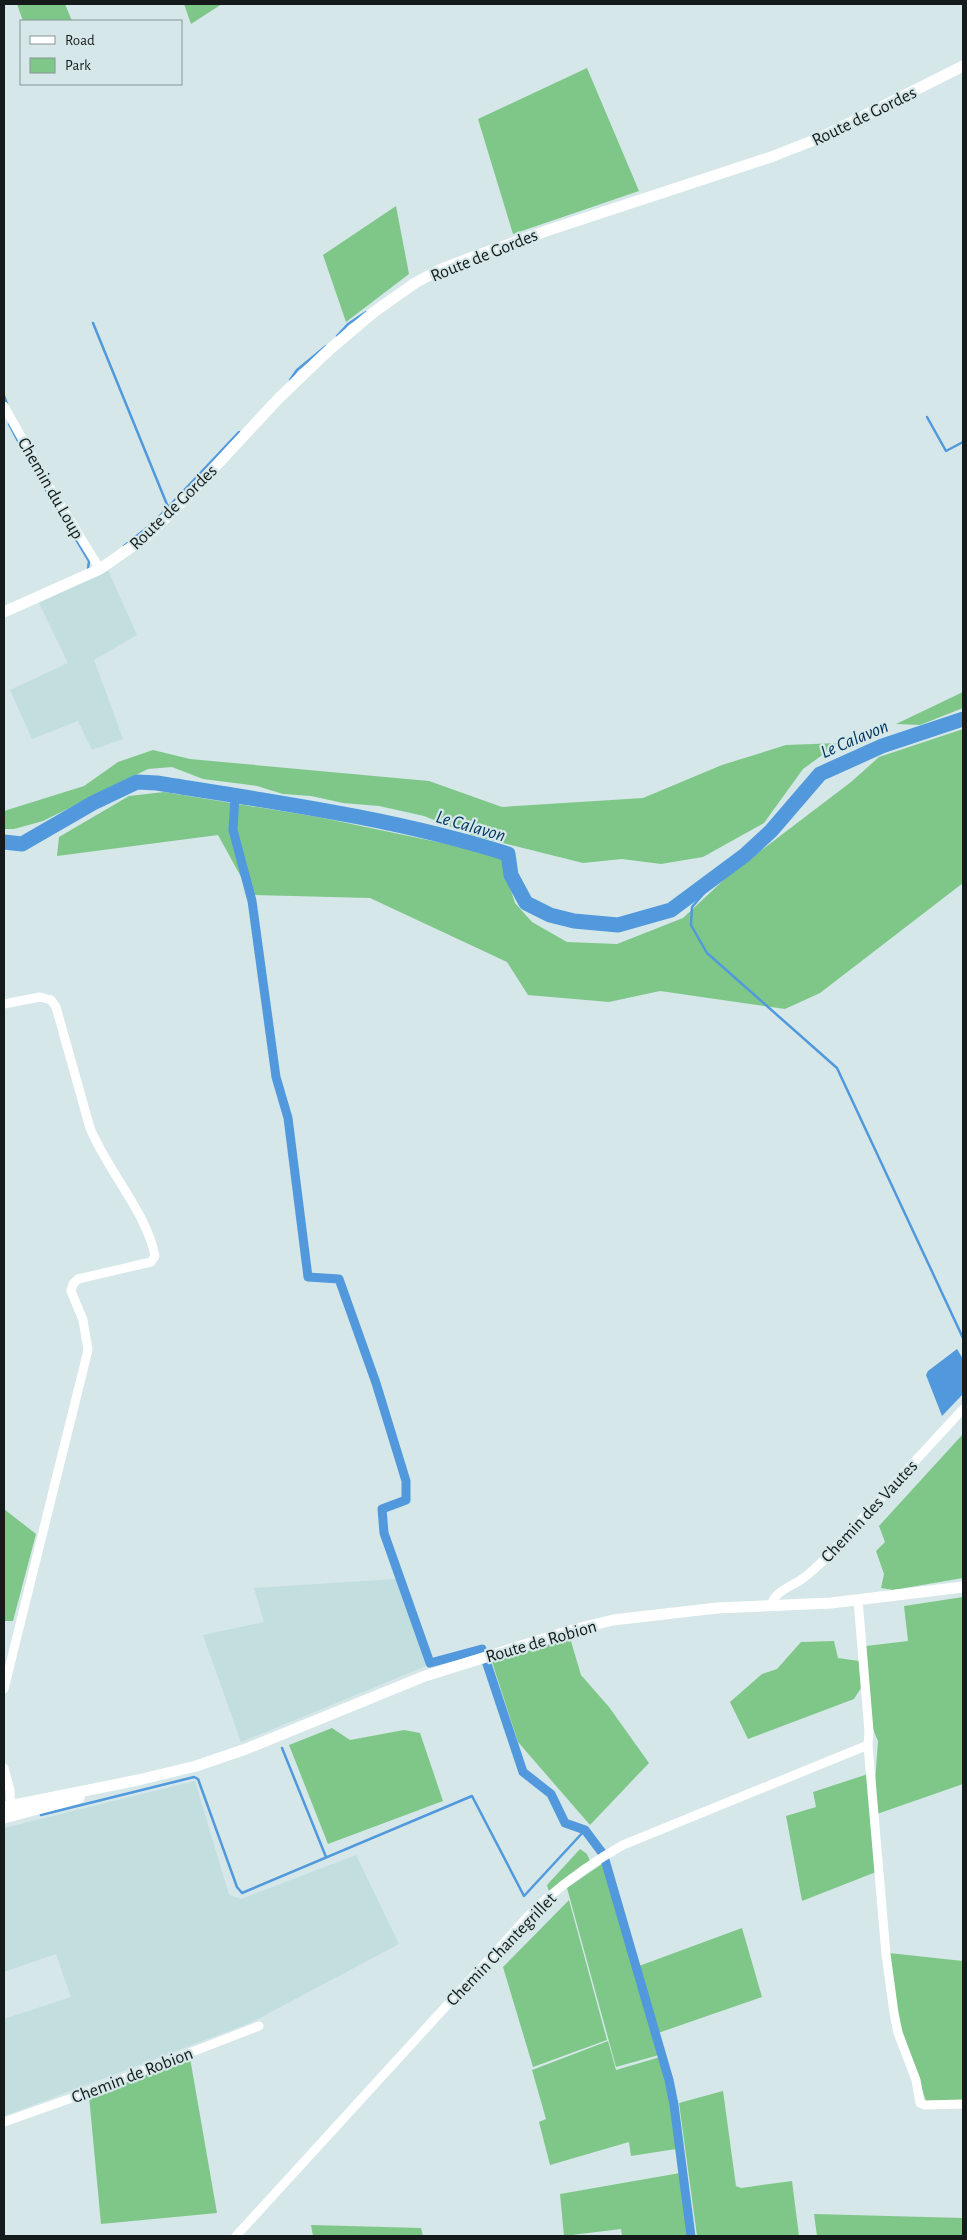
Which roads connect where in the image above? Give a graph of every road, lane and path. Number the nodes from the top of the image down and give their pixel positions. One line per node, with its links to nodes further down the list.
1 (963, 66): 3 (street, Route de Gordes)
2 (4, 406): 3 (street, Chemin du Loup)
3 (100, 569): 4 (street, Route de Gordes)
4 (4, 612)
5 (4, 1004): 10 (street)
6 (963, 1409): 9 (street, Chemin des Vautes)
7 (963, 1587): 8 (street, Route de Robion)
8 (858, 1600): 9 (street, Route de Robion); 11 (street)
9 (772, 1606): 13 (street, Route de Robion)
10 (4, 1689)
11 (868, 1746): 15 (street); 17 (street, Chemin Chantegrillet)
12 (4, 1768): 13 (street)
13 (7, 1811)
14 (259, 2026): 16 (street, Chemin de Robion)
15 (963, 2104)
16 (4, 2122)
17 (236, 2236)

